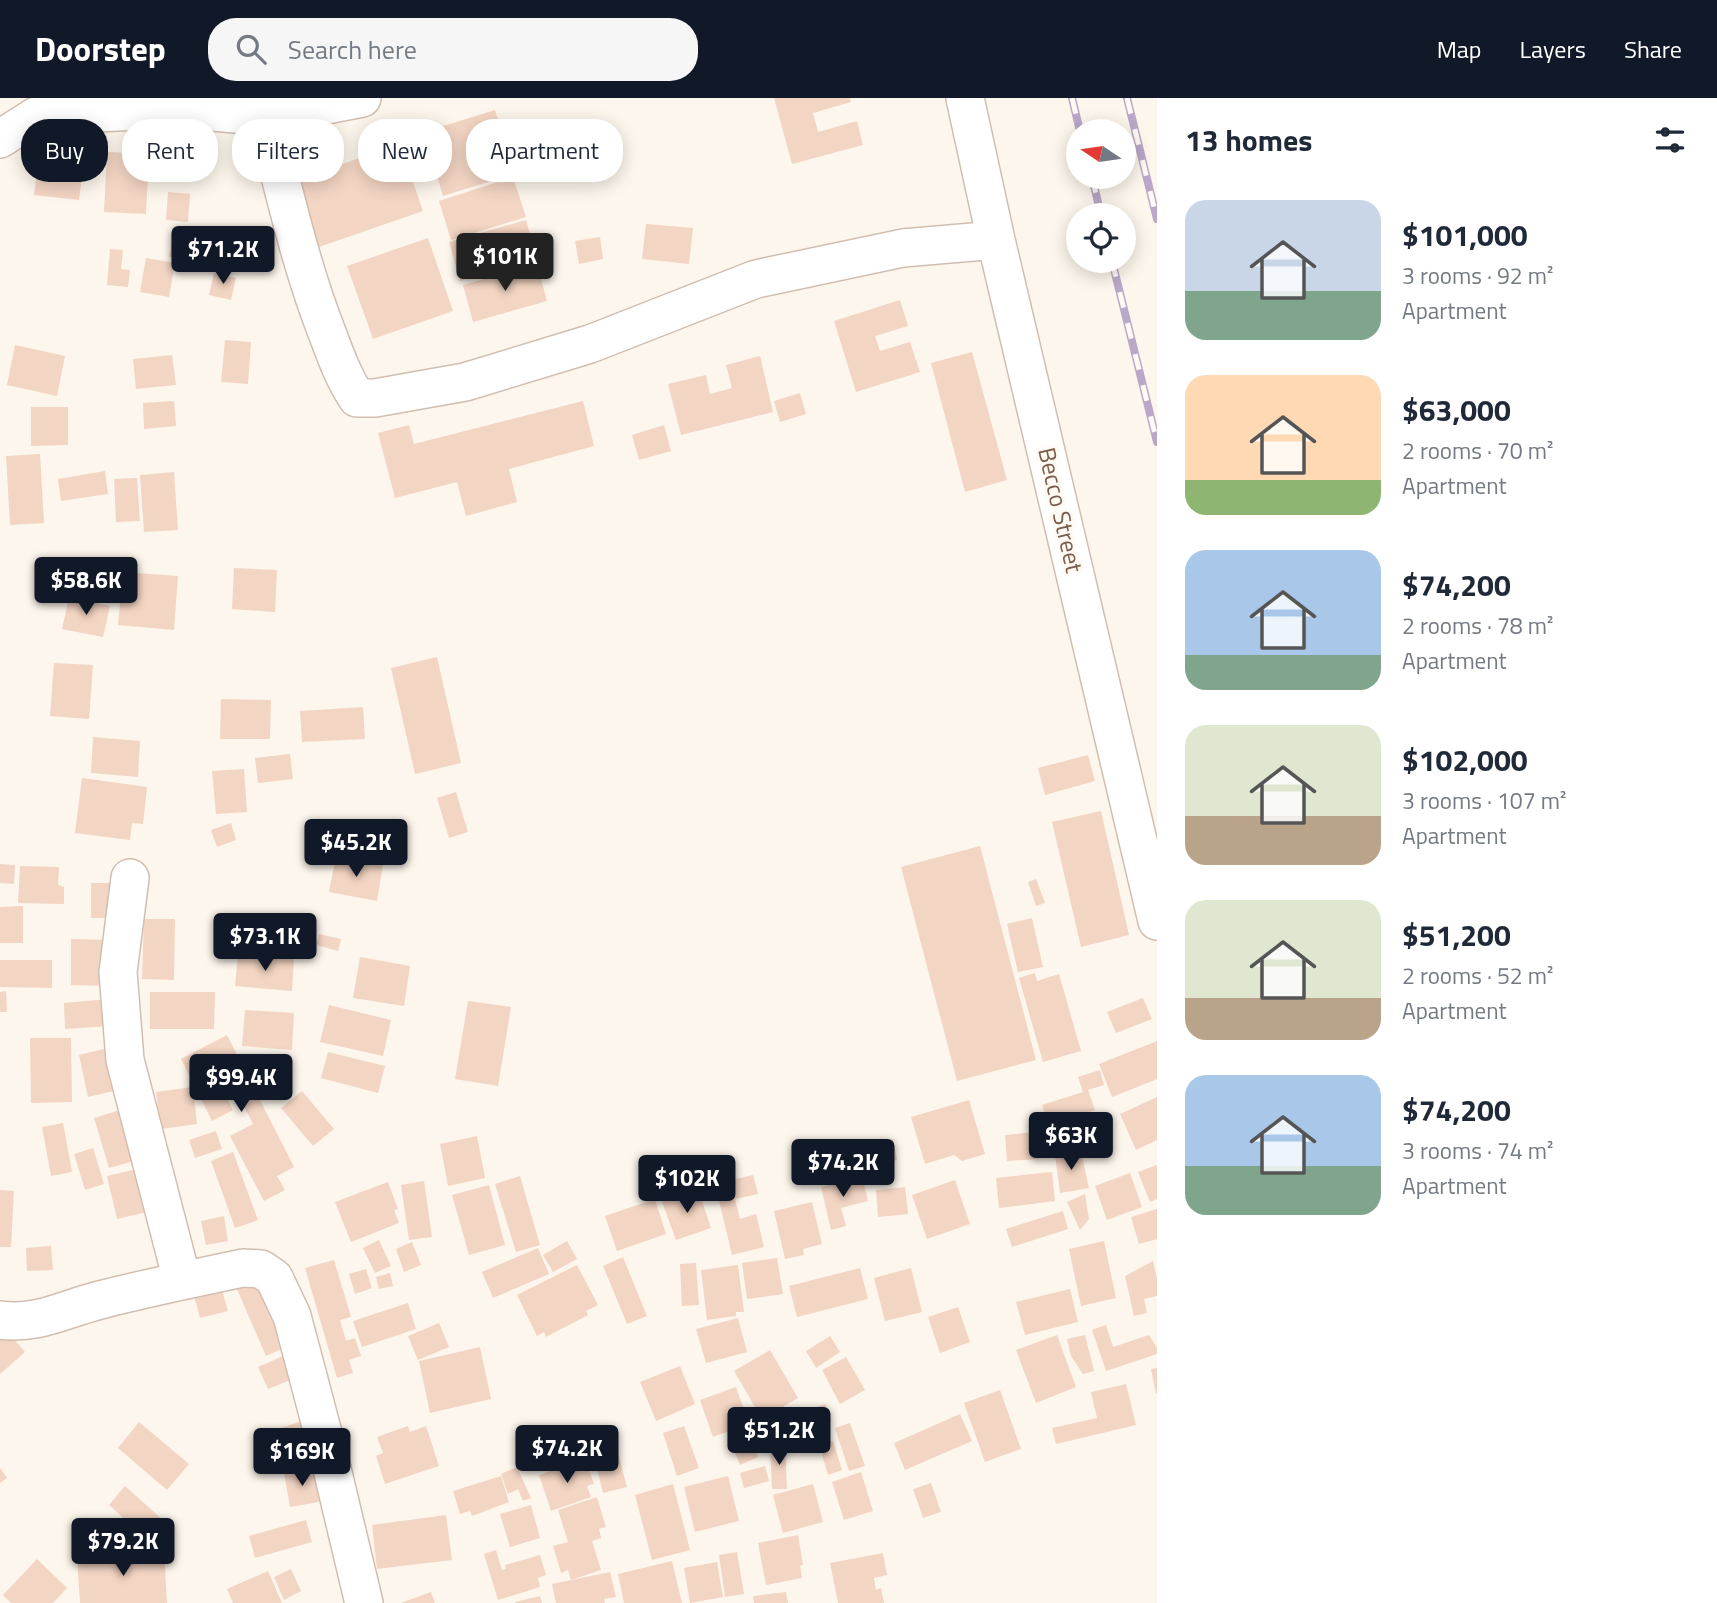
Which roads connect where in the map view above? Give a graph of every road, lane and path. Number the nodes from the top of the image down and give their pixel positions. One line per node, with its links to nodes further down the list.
1 (362, 98): 3 (street)
2 (965, 98): 5 (street, Becco Street)
3 (262, 108): 4 (street); 5 (street)
4 (0, 139)
5 (996, 240): 7 (street, Becco Street)
6 (130, 878): 8 (street)
7 (1157, 921)
8 (182, 1280): 9 (street); 10 (street)
9 (0, 1320)
10 (364, 1603)

